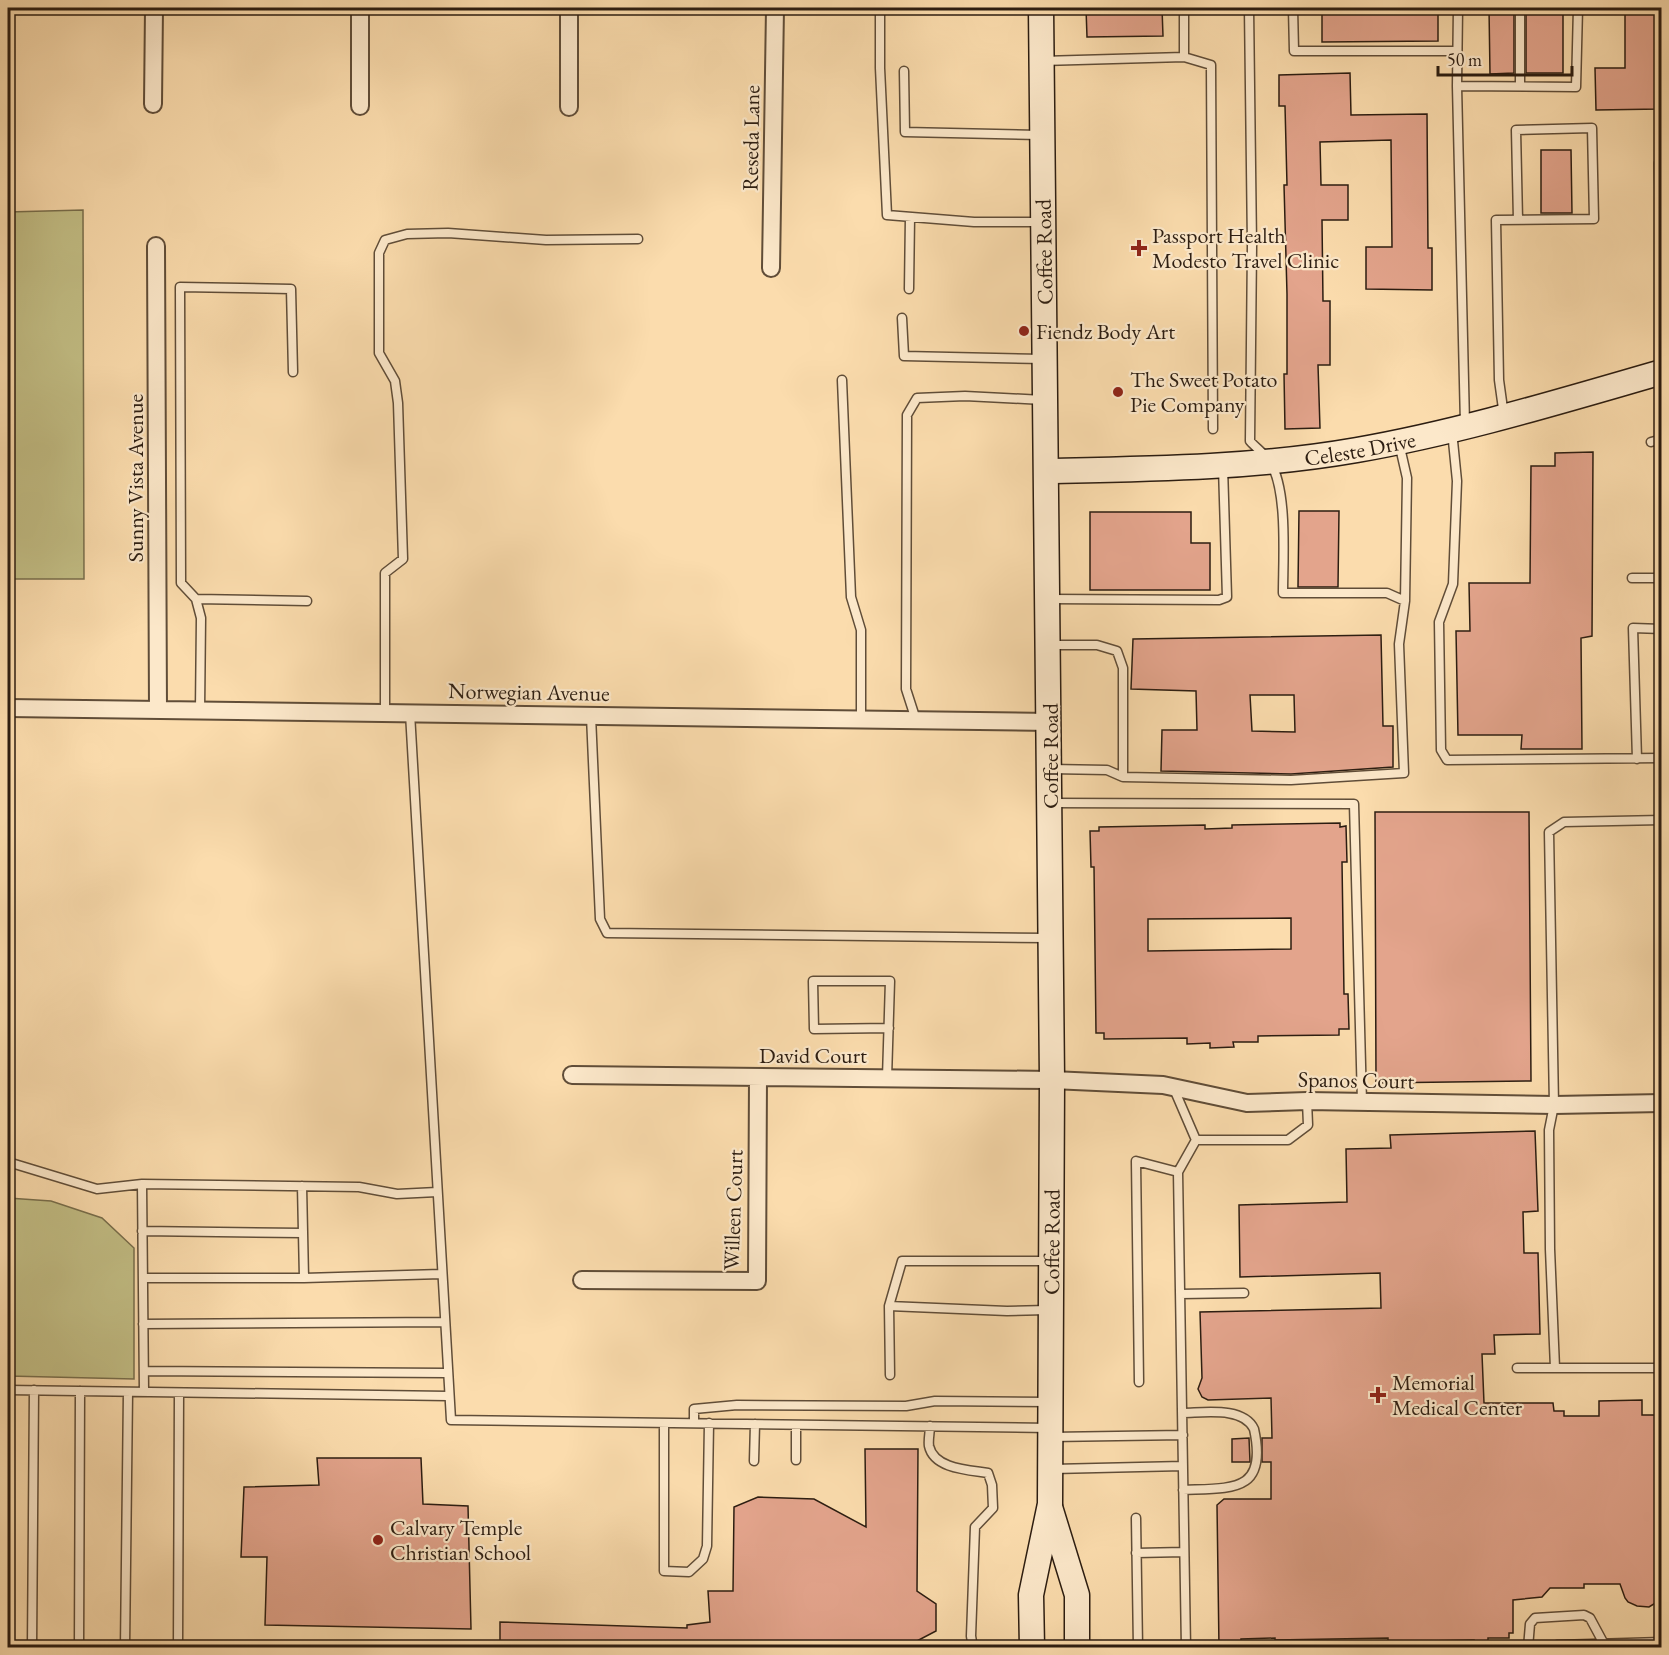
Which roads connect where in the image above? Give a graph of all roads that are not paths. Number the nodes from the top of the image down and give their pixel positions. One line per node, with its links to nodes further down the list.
1 (154, 8): 19 (street)
2 (360, 8): 20 (street)
3 (569, 8): 21 (street)
4 (775, 8): 29 (street, Reseda Lane)
5 (880, 8): 24 (lane)
6 (1041, 8): 15 (main road, Coffee Road)
7 (1184, 8): 14 (lane)
8 (1248, 8): 45 (lane)
9 (1293, 8): 13 (lane)
10 (1458, 8): 13 (lane)
11 (1520, 8): 18 (lane)
12 (1578, 8): 18 (lane)
13 (1457, 51): 17 (lane)
14 (1184, 57): 15 (lane); 41 (lane)
15 (1042, 61): 22 (main road, Coffee Road)
16 (904, 71): 22 (lane)
17 (1457, 86): 18 (lane); 40 (lane)
18 (1520, 87)
19 (153, 104)
20 (360, 106)
21 (569, 107)
22 (1043, 135): 26 (main road, Coffee Road)
23 (1662, 159): 31 (lane)
24 (910, 217): 26 (lane); 30 (lane)
25 (1518, 220): 25 (lane); 39 (lane)
26 (1044, 222): 34 (main road, Coffee Road)
27 (638, 239): 59 (lane)
28 (156, 246): 57 (street, Sunny Vista Avenue)
29 (771, 268)
30 (909, 289)
31 (1661, 315): 33 (lane)
32 (902, 318): 34 (lane)
33 (1662, 324)
34 (1046, 359): 38 (main road, Coffee Road)
35 (292, 372): 50 (lane)
36 (1662, 372): 39 (main road, Celeste Drive)
37 (842, 380): 62 (lane)
38 (1046, 400): 47 (main road, Coffee Road); 63 (lane)
39 (1504, 417): 40 (main road, Celeste Drive)
40 (1459, 428): 43 (main road, Celeste Drive); 66 (lane)
41 (1213, 429)
42 (1662, 439): 44 (lane)
43 (1399, 442): 45 (main road, Celeste Drive); 53 (lane)
44 (1651, 442)
45 (1270, 462): 46 (main road, Celeste Drive); 53 (lane)
46 (1224, 466): 47 (main road, Celeste Drive); 51 (lane)
47 (1047, 471): 51 (main road, Coffee Road)
48 (1632, 578): 49 (lane)
49 (1662, 578)
50 (196, 599): 52 (lane); 58 (lane)
51 (1048, 599): 55 (main road, Coffee Road)
52 (307, 601)
53 (1405, 601): 68 (lane)
54 (1662, 629): 66 (lane)
55 (1049, 645): 64 (main road, Coffee Road); 68 (lane)
56 (8, 708): 57 (street, Norwegian Avenue)
57 (158, 709): 58 (street, Norwegian Avenue)
58 (200, 710): 59 (street, Norwegian Avenue)
59 (385, 713): 60 (street, Norwegian Avenue)
60 (410, 713): 61 (street, Norwegian Avenue); 87 (lane)
61 (591, 716): 62 (street, Norwegian Avenue); 71 (lane)
62 (861, 720): 63 (street, Norwegian Avenue)
63 (916, 720): 64 (street, Norwegian Avenue)
64 (1050, 722): 67 (main road, Coffee Road)
65 (1662, 758): 66 (lane)
66 (1637, 759)
67 (1050, 769): 68 (lane); 69 (main road, Coffee Road)
68 (1123, 777)
69 (1050, 803): 71 (main road, Coffee Road); 79 (lane)
70 (1662, 820): 81 (lane)
71 (1051, 938): 76 (main road, Coffee Road)
72 (889, 1028): 72 (lane); 75 (lane)
73 (572, 1075): 74 (street, David Court)
74 (758, 1077): 75 (street, David Court); 94 (street, Willeen Court)
75 (887, 1078): 76 (street, David Court)
76 (1052, 1080): 77 (street, Spanos Court); 90 (main road, Coffee Road)
77 (1174, 1089): 78 (street, Spanos Court); 82 (lane)
78 (1306, 1101): 79 (street, Spanos Court); 82 (lane)
79 (1362, 1102): 81 (street, Spanos Court)
80 (1662, 1103): 81 (street, Spanos Court)
81 (1554, 1105): 102 (lane)
82 (1197, 1140): 84 (lane)
83 (8, 1162): 85 (lane)
84 (1178, 1172): 96 (lane); 107 (lane)
85 (142, 1184): 86 (lane); 88 (lane)
86 (302, 1186): 87 (lane); 89 (lane)
87 (437, 1191): 91 (lane)
88 (142, 1231): 89 (lane); 92 (lane)
89 (303, 1233): 93 (lane)
90 (1051, 1261): 97 (lane); 98 (main road, Coffee Road)
91 (441, 1274): 93 (lane); 99 (lane)
92 (143, 1278): 93 (lane); 100 (lane)
93 (304, 1278)
94 (582, 1280)
95 (1244, 1293): 96 (lane)
96 (1180, 1294): 116 (lane)
97 (889, 1306): 98 (lane); 106 (lane)
98 (1051, 1310): 115 (main road, Coffee Road)
99 (444, 1322): 100 (lane); 105 (lane)
100 (143, 1324): 104 (lane)
101 (1517, 1368): 102 (lane)
102 (1555, 1368): 103 (lane)
103 (1662, 1368)
104 (144, 1371): 105 (lane); 112 (lane)
105 (447, 1372): 114 (lane)
106 (890, 1375)
107 (1139, 1382)
108 (8, 1390): 109 (lane)
109 (34, 1390): 110 (lane); 136 (lane)
110 (80, 1391): 111 (lane); 137 (lane)
111 (128, 1392): 112 (lane); 138 (lane)
112 (144, 1392): 113 (lane)
113 (179, 1392): 114 (lane); 139 (lane)
114 (448, 1396): 117 (lane)
115 (1050, 1402): 118 (lane); 123 (main road, Coffee Road)
116 (1182, 1413): 124 (lane); 129 (lane)
117 (664, 1423): 118 (lane); 119 (lane)
118 (694, 1423): 119 (lane)
119 (709, 1424): 120 (lane)
120 (755, 1424): 121 (lane); 126 (lane)
121 (796, 1425): 122 (lane); 125 (lane)
122 (930, 1426): 123 (lane); 140 (lane)
123 (1050, 1432): 124 (lane); 128 (main road, Coffee Road)
124 (1183, 1435): 127 (lane)
125 (796, 1460)
126 (754, 1461)
127 (1183, 1466): 128 (lane); 129 (lane)
128 (1050, 1469): 130 (main road, Coffee Road)
129 (1184, 1491): 132 (lane)
130 (1050, 1504): 141 (main road, Coffee Road); 142 (main road, Coffee Road)
131 (1136, 1518): 133 (lane)
132 (1184, 1552): 133 (lane); 144 (lane)
133 (1136, 1553): 143 (lane)
134 (1662, 1642): 135 (lane)
135 (1604, 1644): 145 (lane); 146 (lane)
136 (32, 1647)
137 (79, 1647)
138 (125, 1647)
139 (177, 1647)
140 (973, 1647)
141 (1032, 1647)
142 (1077, 1647)
143 (1138, 1647)
144 (1186, 1647)
145 (1528, 1647)
146 (1551, 1647)

